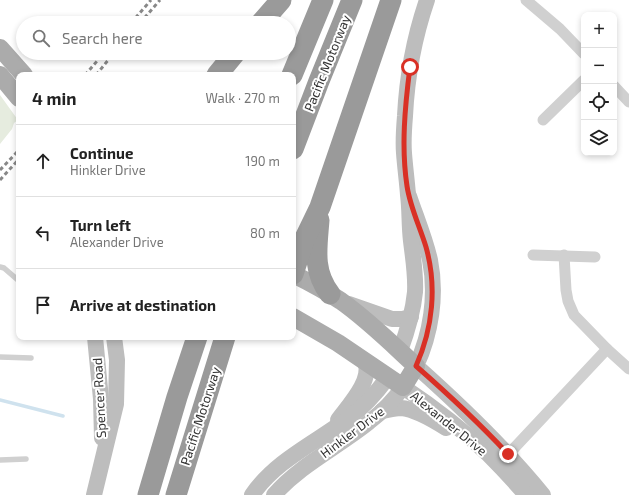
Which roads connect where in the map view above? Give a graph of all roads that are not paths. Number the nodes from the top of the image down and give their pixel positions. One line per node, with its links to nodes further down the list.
1 (281, 0): 7 (highway)
2 (322, 0): 13 (highway)
3 (352, 0): 20 (highway, Pacific Motorway)
4 (391, 0): 22 (highway)
5 (428, 0): 21 (street, Hinkler Drive)
6 (526, 0): 9 (street)
7 (267, 16)
8 (0, 48): 11 (main road)
9 (581, 51)
10 (229, 60): 12 (highway)
11 (21, 72)
12 (219, 72)
13 (293, 72)
14 (0, 76): 17 (main road)
15 (581, 83): 19 (street)
16 (617, 89): 18 (street)
17 (16, 95)
18 (629, 102)
19 (543, 120)
20 (296, 141)
21 (409, 196): 31 (street, Hinkler Drive); 44 (street, Hinkler Drive)
22 (320, 207): 26 (highway); 30 (highway)
23 (533, 255): 24 (street)
24 (564, 255): 25 (street); 38 (street)
25 (595, 257)
26 (296, 265)
27 (0, 266): 29 (lane)
28 (296, 276): 30 (main road, Alexander Drive)
29 (16, 278)
30 (336, 298): 31 (street); 39 (main road, Alexander Drive)
31 (411, 317): 39 (street, Hinkler Drive)
32 (296, 319): 43 (main road)
33 (95, 340): 52 (street, Spencer Road)
34 (114, 340): 42 (street, Spencer Road)
35 (118, 340): 42 (street)
36 (196, 340): 55 (highway, Pacific Motorway)
37 (224, 340): 56 (highway, Pacific Motorway)
38 (607, 349): 45 (street); 50 (street)
39 (400, 351): 44 (main road, Alexander Drive); 46 (main road, Hinkler Drive)
40 (0, 357): 41 (lane)
41 (31, 358)
42 (117, 360): 52 (street, Spencer Road)
43 (365, 362): 46 (main road); 49 (street)
44 (416, 366): 47 (main road, Hinkler Drive); 50 (street, Alexander Drive)
45 (629, 369)
46 (388, 377): 47 (main road); 49 (street, Hinkler Drive)
47 (403, 387): 48 (street, Hinkler Drive); 50 (street, Alexander Drive)
48 (382, 411): 50 (street); 58 (street, Hinkler Drive)
49 (330, 431): 57 (street, Hinkler Drive)
50 (498, 458): 59 (street, Alexander Drive); 60 (street, Alexander Drive)
51 (26, 459): 53 (lane)
52 (102, 459): 54 (street, Spencer Road)
53 (0, 460)
54 (94, 495)
55 (148, 495)
56 (176, 495)
57 (252, 495)
58 (274, 495)
59 (526, 495)
60 (543, 495)

